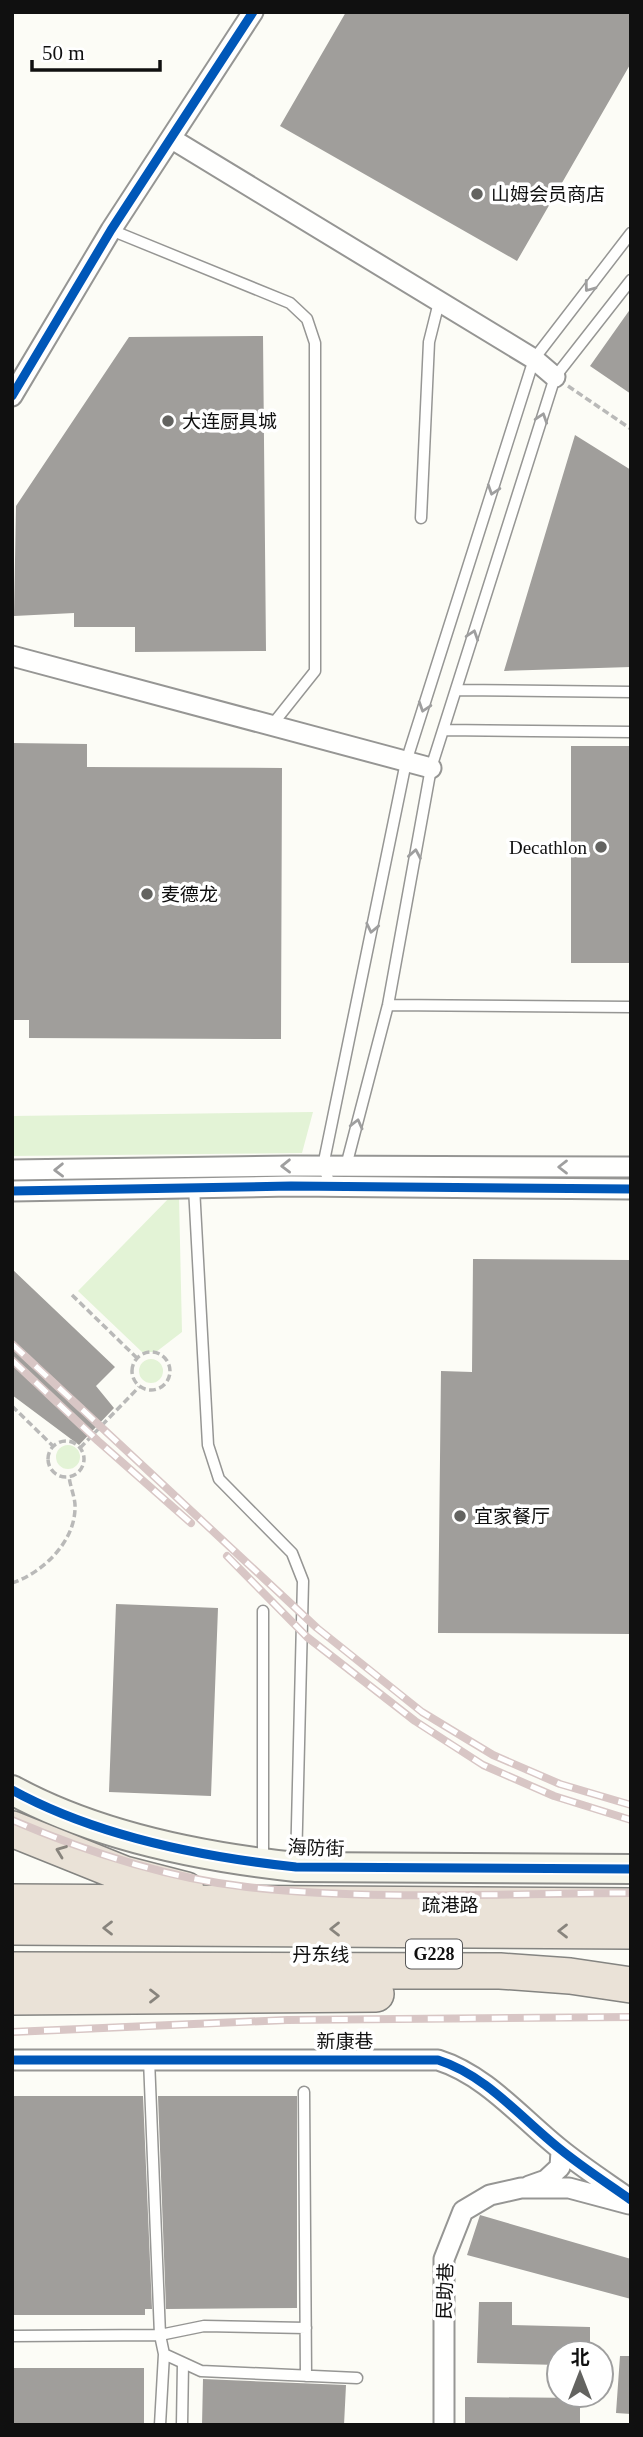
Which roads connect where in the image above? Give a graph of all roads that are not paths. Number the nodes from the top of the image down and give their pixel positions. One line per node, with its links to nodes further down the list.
1 (253, 12): 2 (street)
2 (172, 139): 3 (street); 6 (street)
3 (111, 230): 9 (street); 14 (lane)
4 (631, 233): 7 (lane, one-way to 7)
5 (631, 280): 8 (lane)
6 (439, 302): 7 (street); 10 (lane)
7 (534, 359): 8 (street); 17 (lane, one-way to 17)
8 (555, 377): 12 (lane, one-way to 8)
9 (12, 396)
10 (421, 518)
11 (12, 656): 14 (street)
12 (456, 690): 13 (lane); 15 (lane)
13 (631, 692)
14 (272, 725): 17 (street)
15 (443, 730): 16 (lane); 18 (lane)
16 (631, 732)
17 (406, 762): 18 (street); 21 (lane, one-way to 21)
18 (431, 768): 19 (lane, one-way to 18)
19 (388, 1005): 20 (lane); 22 (lane, one-way to 19)
20 (631, 1007)
21 (323, 1166): 22 (street); 25 (street, one-way to 25); 26 (lane)
22 (346, 1167): 23 (street, one-way to 22); 26 (lane)
23 (631, 1167)
24 (12, 1170): 25 (street, one-way to 24)
25 (193, 1177): 26 (street); 28 (street); 33 (lane)
26 (331, 1186): 27 (street)
27 (631, 1189)
28 (12, 1191)
29 (263, 1611): 32 (lane)
30 (12, 1790): 32 (street, 海防街)
31 (12, 1829): 36 (highway, one-way to 31)
32 (263, 1863): 33 (street, 海防街)
33 (296, 1867): 34 (street, 海防街)
34 (631, 1869)
35 (12, 1902): 36 (highway)
36 (269, 1904): 37 (highway, 疏港路)
37 (631, 1906)
38 (12, 1927): 39 (highway, one-way to 38)
39 (631, 1931)
40 (12, 1952): 41 (highway, 丹东线 / G228)
41 (631, 1956)
42 (12, 1970): 43 (highway)
43 (319, 1983): 44 (highway); 45 (highway, one-way to 43)
44 (631, 1986)
45 (12, 1997)
46 (149, 2059): 47 (street, 新康巷); 49 (street, 新康巷); 53 (lane)
47 (12, 2060)
48 (304, 2092): 52 (lane)
49 (562, 2151): 50 (street); 51 (street, 新康巷)
50 (521, 2188): 51 (street, 民助巷); 61 (street, 民助巷)
51 (631, 2202)
52 (306, 2328): 53 (lane); 57 (lane)
53 (160, 2335): 54 (lane); 55 (lane)
54 (12, 2336)
55 (164, 2354): 56 (lane); 59 (lane)
56 (183, 2363): 57 (lane); 60 (lane)
57 (306, 2376): 58 (lane)
58 (357, 2378)
59 (160, 2425)
60 (182, 2425)
61 (443, 2425)

